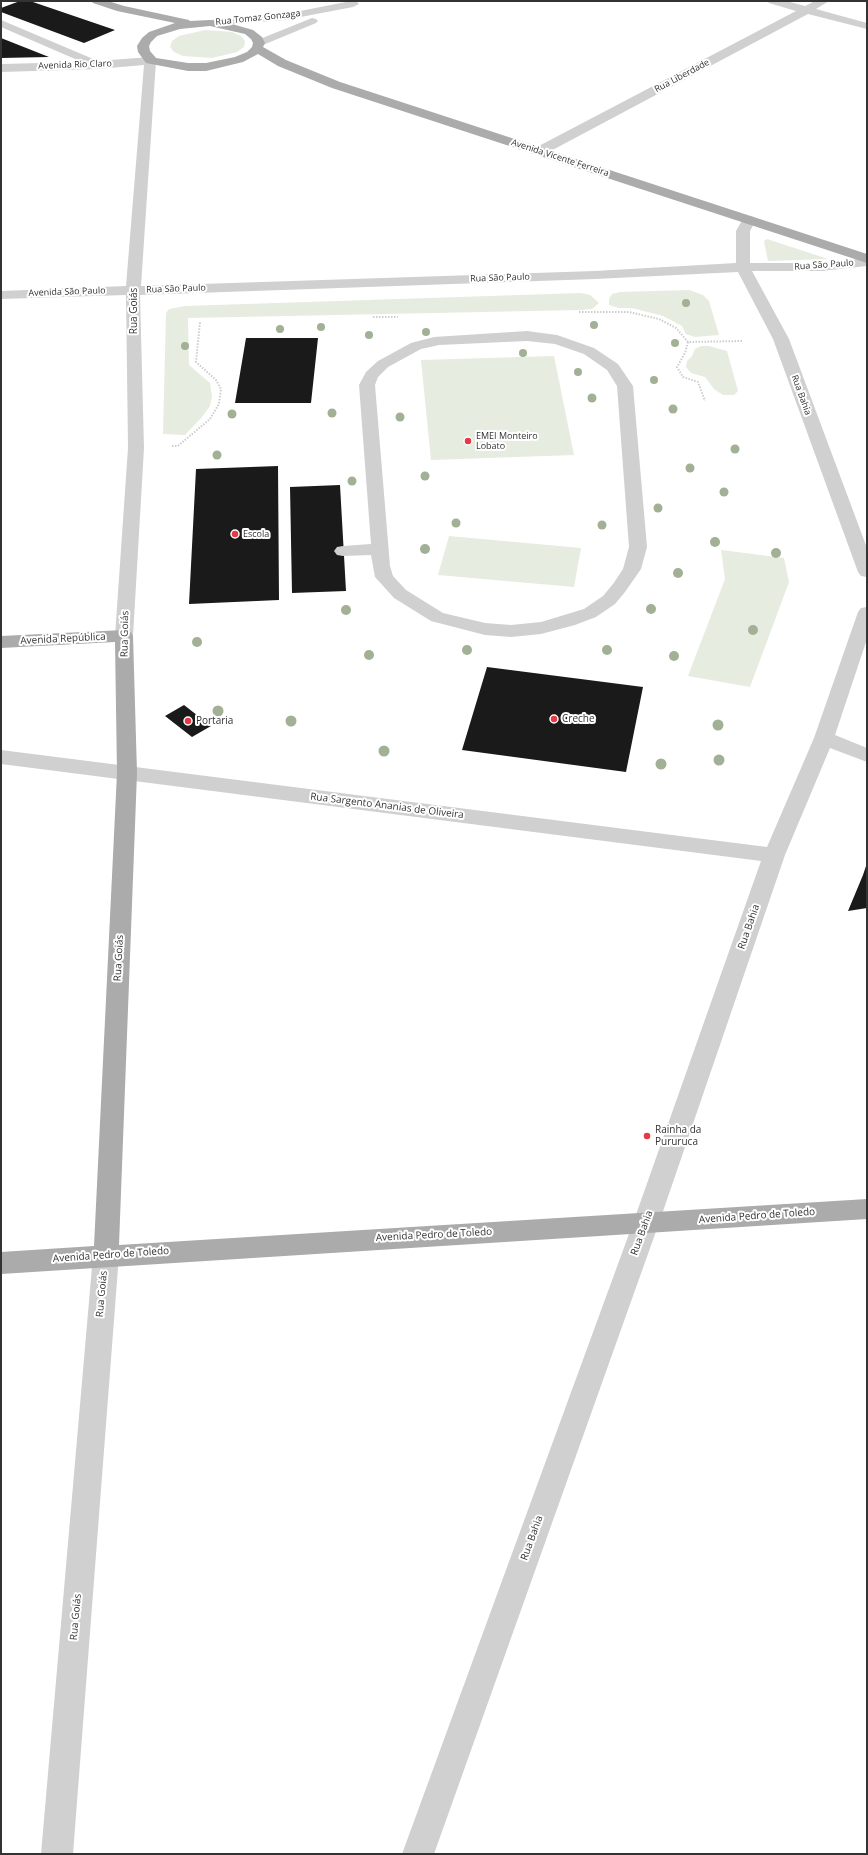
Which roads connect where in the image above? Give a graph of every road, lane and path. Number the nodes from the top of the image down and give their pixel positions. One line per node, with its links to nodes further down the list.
1 (96, 1): 5 (main road)
2 (773, 1): 6 (street)
3 (823, 1): 6 (street, Rua Liberdade)
4 (356, 2): 9 (street, Rua Tomaz Gonzaga); 12 (street, Rua Tomaz Gonzaga)
5 (121, 9): 8 (main road); 11 (main road)
6 (807, 10): 10 (street); 16 (street, Rua Liberdade)
7 (1, 23): 14 (street)
8 (194, 24): 9 (main road, Avenida Vicente Ferreira); 11 (main road)
9 (210, 24): 12 (main road, Avenida Vicente Ferreira)
10 (867, 26)
11 (146, 40): 13 (main road)
12 (258, 45): 13 (main road); 16 (main road, Avenida Vicente Ferreira)
13 (150, 61): 14 (street, Avenida Rio Claro); 21 (street, Rua Goiás)
14 (98, 65): 15 (street, Avenida Rio Claro)
15 (1, 68)
16 (540, 151): 17 (main road, Avenida Vicente Ferreira)
17 (749, 220): 18 (main road, Avenida Vicente Ferreira); 20 (street, Rua Bahia)
18 (867, 259)
19 (867, 262): 20 (street, Rua São Paulo)
20 (743, 267): 21 (street, Rua São Paulo); 27 (street, Rua Bahia)
21 (133, 290): 22 (street, Avenida São Paulo); 29 (street, Rua Goiás)
22 (1, 295)
23 (688, 342): 24 (path)
24 (705, 401)
25 (379, 549): 25 (street); 26 (street)
26 (343, 551)
27 (867, 572)
28 (867, 612): 31 (street, Rua Bahia)
29 (124, 636): 30 (main road, Avenida República); 34 (main road, Rua Goiás)
30 (1, 642)
31 (824, 738): 32 (street); 35 (street, Rua Bahia)
32 (867, 755)
33 (1, 756): 34 (street, Rua Sargento Ananias de Oliveira)
34 (128, 773): 35 (street, Rua Sargento Ananias de Oliveira); 38 (main road, Rua Goiás)
35 (774, 855): 37 (street, Rua Bahia)
36 (867, 1209): 37 (main road, Avenida Pedro de Toledo)
37 (646, 1223): 38 (main road, Avenida Pedro de Toledo); 41 (street, Rua Bahia)
38 (106, 1255): 39 (main road, Avenida Pedro de Toledo); 40 (street, Rua Goiás)
39 (1, 1263)
40 (57, 1854)
41 (418, 1854)

